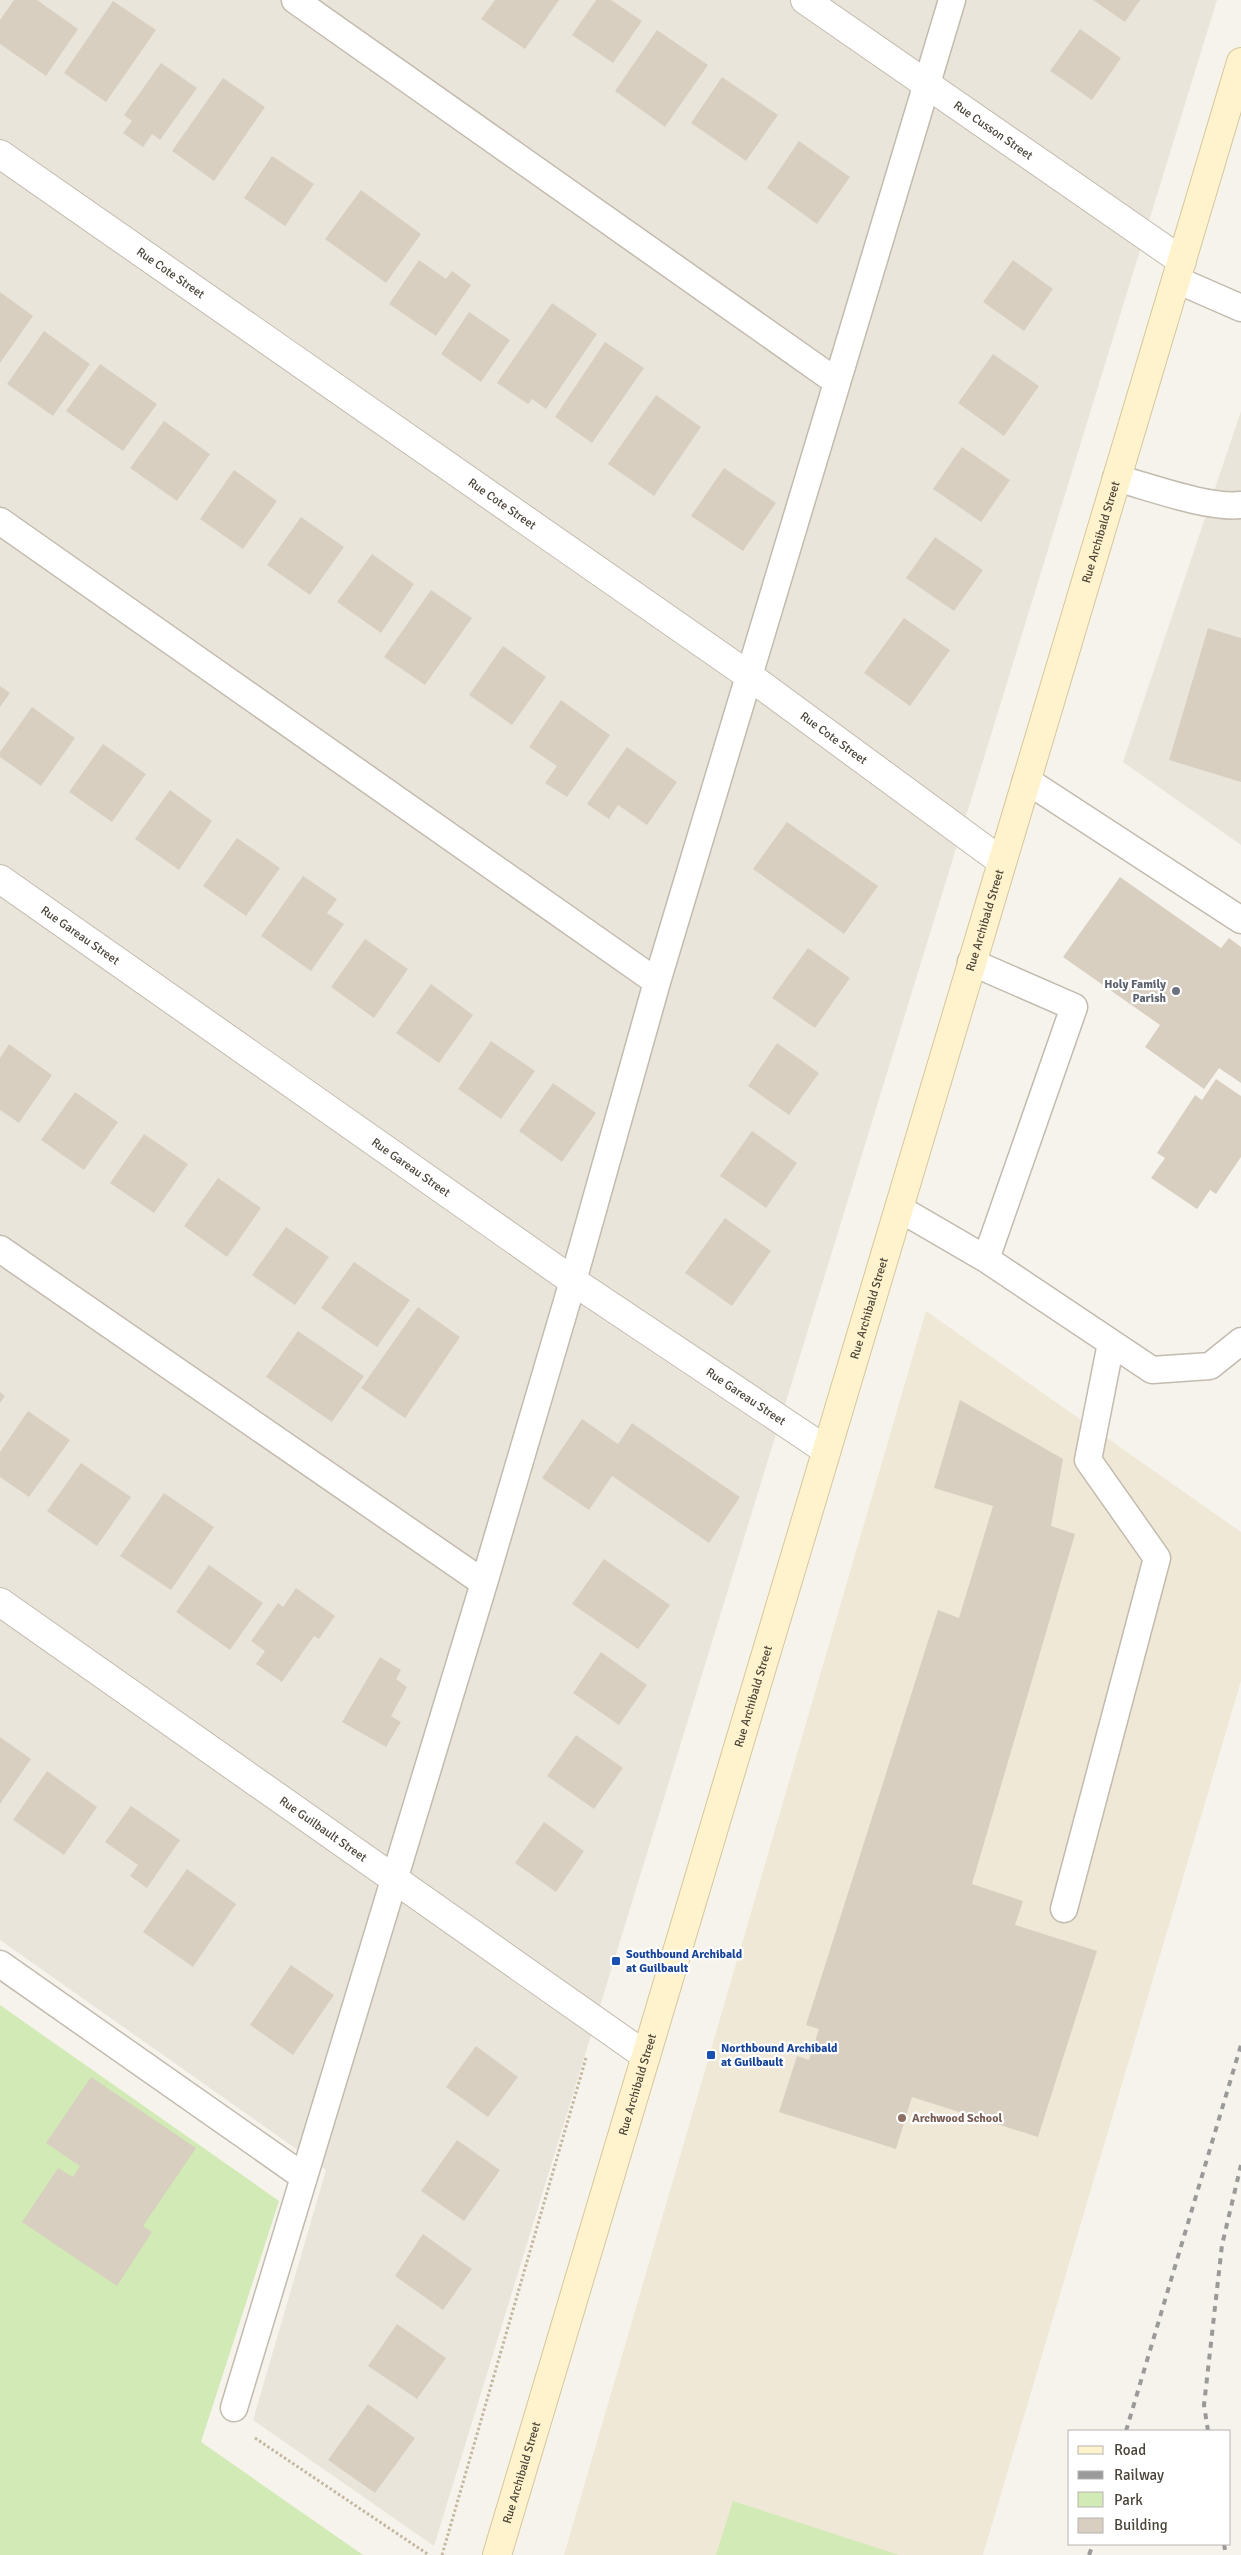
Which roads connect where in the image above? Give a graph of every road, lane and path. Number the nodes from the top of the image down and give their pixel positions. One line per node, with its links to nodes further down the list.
1 (295, 0): 9 (lane)
2 (805, 0): 5 (street, Rue Cusson Street)
3 (952, 0): 5 (lane)
4 (1241, 62): 7 (main road, Rue Archibald Street)
5 (927, 85): 7 (street, Rue Cusson Street); 9 (lane)
6 (0, 154): 13 (street, Rue Cote Street)
7 (1179, 270): 8 (lane); 10 (main road, Rue Archibald Street)
8 (1241, 308)
9 (837, 382): 13 (lane)
10 (1116, 478): 11 (lane); 14 (main road, Rue Archibald Street)
11 (1241, 504)
12 (0, 521): 19 (lane)
13 (748, 675): 15 (street, Rue Cote Street); 19 (lane)
14 (1026, 780): 15 (main road, Rue Archibald Street); 17 (lane)
15 (1002, 861): 18 (main road, Rue Archibald Street)
16 (0, 879): 23 (street, Rue Gareau Street)
17 (1241, 920)
18 (971, 962): 20 (main road, Rue Archibald Street); 22 (lane)
19 (657, 982): 23 (lane)
20 (900, 1208): 22 (lane); 26 (main road, Rue Archibald Street)
21 (0, 1249): 27 (lane)
22 (986, 1259): 25 (lane)
23 (573, 1281): 26 (street, Rue Gareau Street); 27 (lane)
24 (1241, 1341): 25 (lane)
25 (1111, 1343): 30 (lane)
26 (826, 1450): 33 (main road, Rue Archibald Street)
27 (484, 1583): 29 (lane)
28 (0, 1602): 29 (street, Rue Guilbault Street)
29 (394, 1878): 32 (street, Rue Guilbault Street); 34 (lane)
30 (1064, 1909)
31 (0, 1964): 34 (lane)
32 (596, 2021): 33 (street, Rue Guilbault Street); 37 (path)
33 (646, 2056): 38 (main road, Rue Archibald Street)
34 (304, 2178): 35 (lane)
35 (234, 2408): 36 (path)
36 (429, 2555)
37 (442, 2555)
38 (497, 2555)

